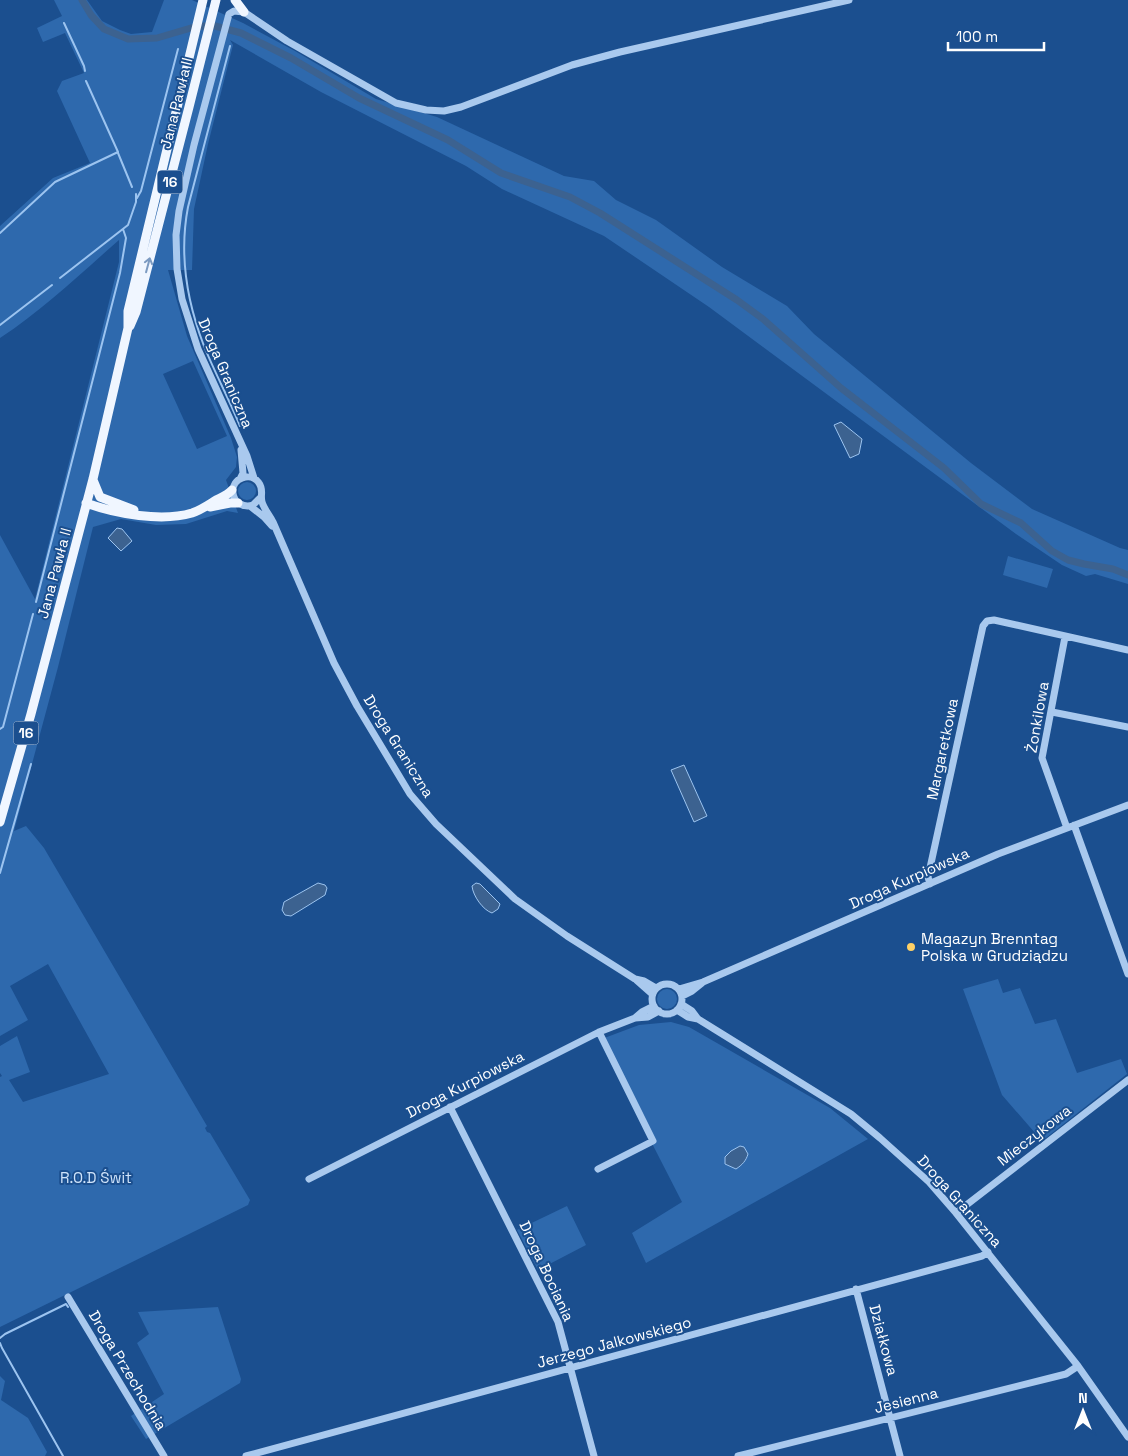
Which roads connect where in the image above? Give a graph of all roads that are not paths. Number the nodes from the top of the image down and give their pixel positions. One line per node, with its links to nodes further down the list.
1 (203, 0): 6 (main road, Jana Pawła II / 16)
2 (216, 0): 6 (main road, Jana Pawła II / 16, one-way to 2)
3 (235, 0): 5 (main road)
4 (849, 0): 5 (street)
5 (244, 12): 7 (street, Droga Graniczna)
6 (128, 328): 10 (main road, Jana Pawła II / 16)
7 (241, 444): 8 (street, Droga Graniczna); 9 (street, Droga Graniczna)
8 (240, 478): 9 (street); 11 (street)
9 (254, 478): 12 (street)
10 (92, 479): 13 (main road, Jana Pawła II / 16); 17 (main road)
11 (232, 490): 14 (street); 16 (main road)
12 (261, 497): 15 (street); 18 (street, Droga Graniczna)
13 (86, 503): 17 (main road); 24 (main road, Jana Pawła II / 16)
14 (238, 503): 15 (street); 16 (main road)
15 (250, 506): 18 (street, Droga Graniczna)
16 (203, 508): 17 (main road)
17 (145, 515)
18 (276, 530): 28 (street, Droga Graniczna)
19 (1066, 637): 20 (street); 21 (street, Żonkilowa); 26 (street, Margaretkowa)
20 (1128, 650)
21 (1052, 712): 22 (street); 25 (street, Żonkilowa)
22 (1128, 727)
23 (1128, 805): 25 (street, Droga Kurpiowska)
24 (0, 822)
25 (1071, 826): 26 (street, Droga Kurpiowska); 27 (street, Żonkilowa)
26 (930, 884): 29 (street, Droga Kurpiowska)
27 (1128, 974)
28 (654, 991): 29 (street); 31 (street)
29 (680, 992): 30 (street)
30 (679, 1007): 31 (street); 37 (street, Droga Graniczna)
31 (656, 1009): 32 (street, Droga Kurpiowska)
32 (600, 1032): 34 (street, Droga Kurpiowska); 35 (street)
33 (1128, 1080): 37 (street, Mieczykowa)
34 (450, 1106): 36 (street, Droga Kurpiowska); 42 (street, Droga Bociania)
35 (598, 1169)
36 (308, 1178)
37 (956, 1212): 38 (street, Droga Graniczna)
38 (988, 1252): 39 (street, Jerzego Jalkowskiego); 41 (street, Droga Graniczna)
39 (856, 1289): 42 (street, Jerzego Jalkowskiego); 43 (street, Działkowa)
40 (68, 1297): 45 (street, Droga Przechodnia)
41 (1078, 1366): 43 (street, Jesienna); 44 (street, Droga Graniczna)
42 (570, 1368): 46 (street, Jerzego Jalkowskiego); 47 (street, Droga Bociania)
43 (891, 1418): 48 (street, Jesienna); 49 (street, Działkowa)
44 (1128, 1436)
45 (164, 1456)
46 (246, 1456)
47 (594, 1456)
48 (738, 1456)
49 (900, 1456)

